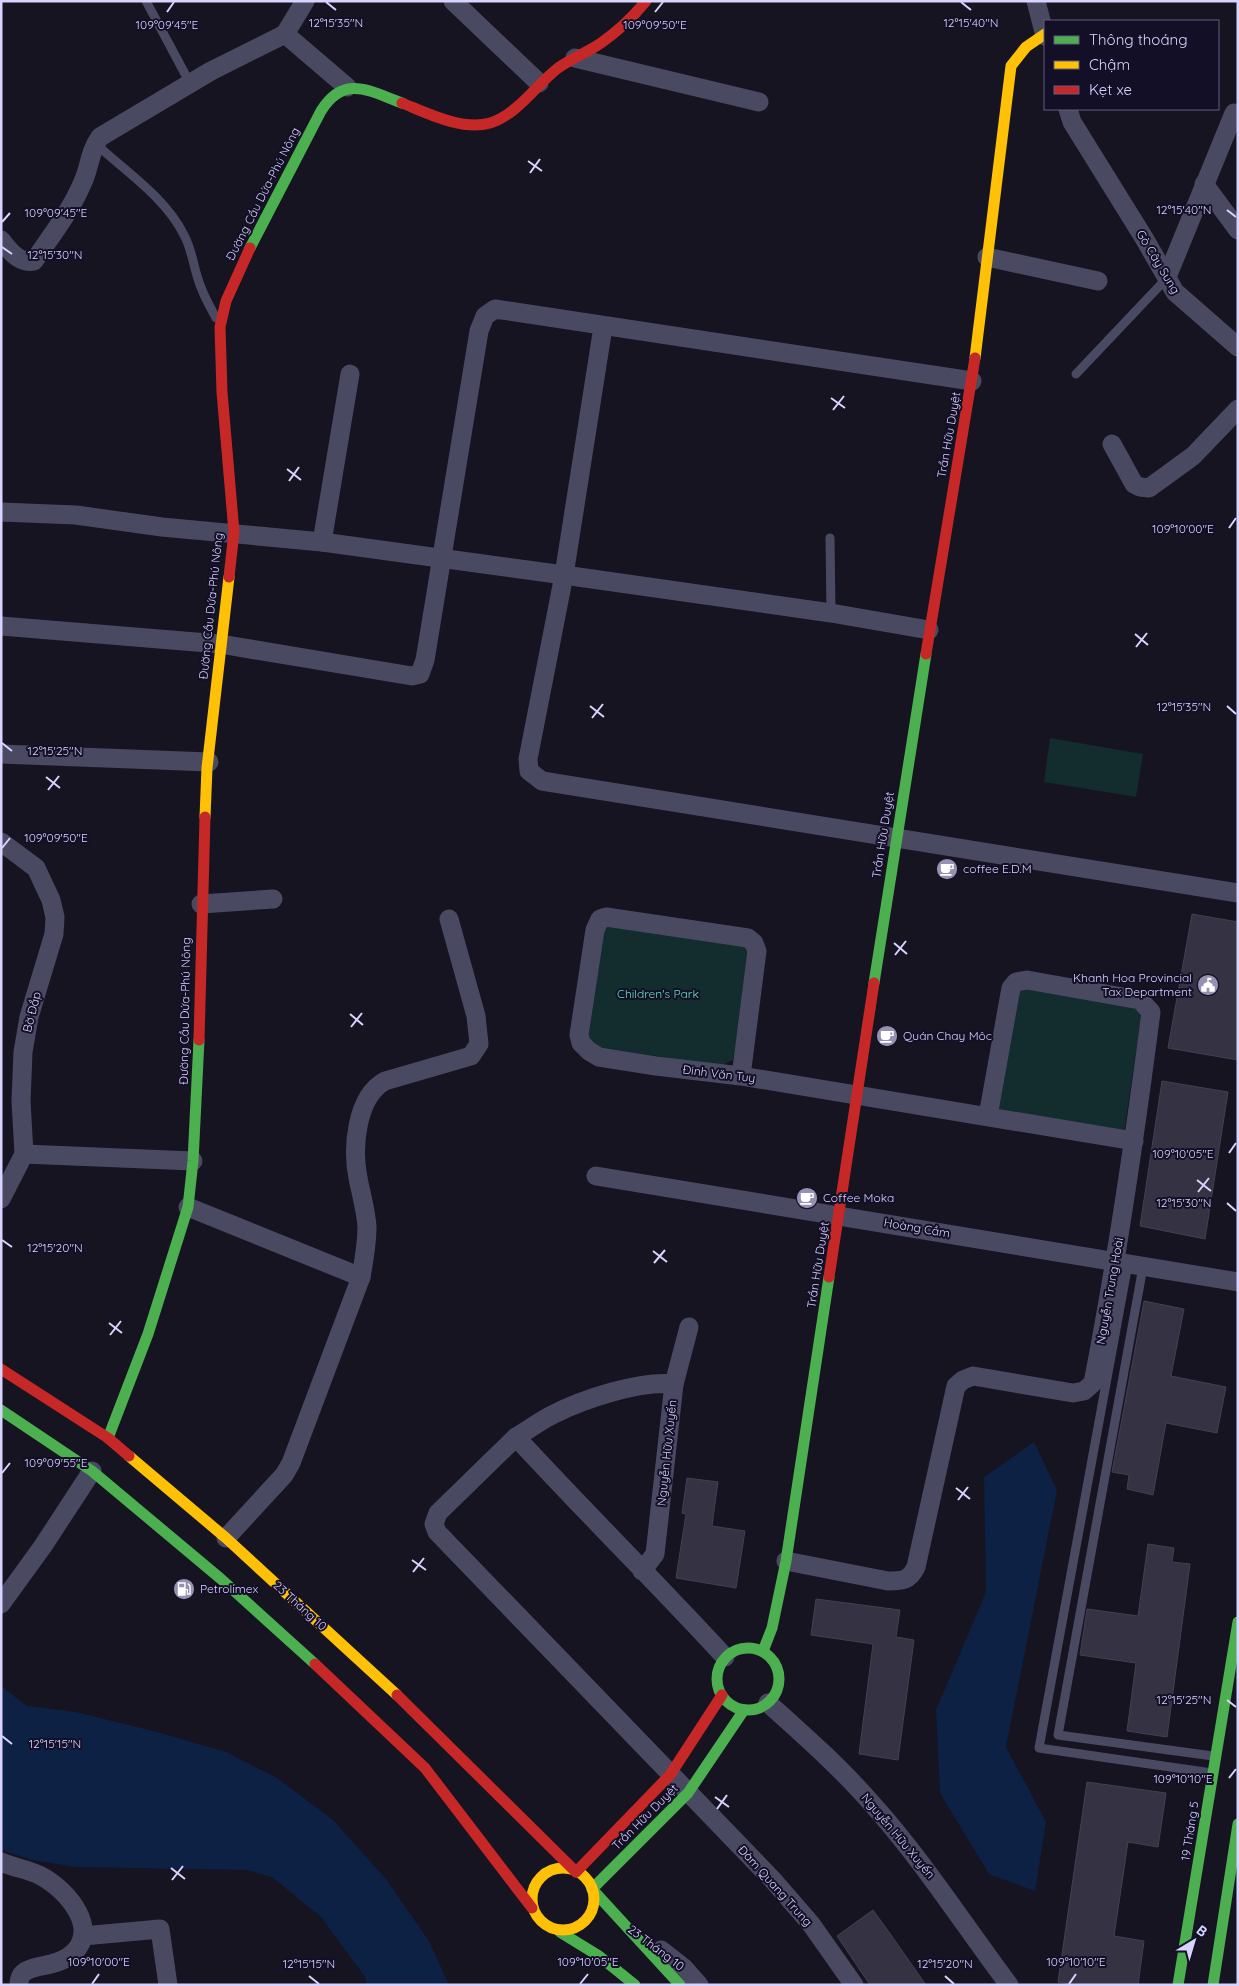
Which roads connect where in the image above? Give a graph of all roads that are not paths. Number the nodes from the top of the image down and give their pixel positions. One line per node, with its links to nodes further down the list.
1 (146, 1): 11 (lane)
2 (305, 1): 7 (street)
3 (453, 1): 10 (street)
4 (646, 1): 9 (street)
5 (1036, 1): 6 (street)
6 (1044, 31)
7 (285, 34): 11 (street); 12 (street)
8 (1044, 36): 20 (street, Trần Hữu Duyệt)
9 (575, 58): 10 (street); 13 (street)
10 (539, 84): 12 (street)
11 (191, 85): 16 (street)
12 (347, 87): 24 (street, Đường Cầu Dứa-Phú Nông)
13 (759, 102)
14 (1068, 110): 21 (street, Gò Cây Sung)
15 (1234, 113): 17 (street)
16 (95, 144): 19 (street); 24 (lane)
17 (1204, 184): 18 (street); 21 (street)
18 (1238, 230)
19 (1, 240)
20 (987, 257): 22 (street); 28 (street, Trần Hữu Duyệt)
21 (1167, 277): 25 (street, Gò Cây Sung); 27 (lane)
22 (1098, 281)
23 (603, 326): 28 (street); 35 (street); 36 (street)
24 (220, 327): 32 (street, Đường Cầu Dứa-Phú Nông)
25 (1238, 347)
26 (350, 374): 34 (street)
27 (1076, 374)
28 (972, 381): 39 (street, Trần Hữu Duyệt)
29 (1238, 409): 30 (street)
30 (1112, 444)
31 (1, 512): 32 (street)
32 (234, 532): 34 (street); 40 (street, Đường Cầu Dứa-Phú Nông)
33 (830, 538): 37 (lane)
34 (322, 542): 35 (street)
35 (442, 556): 36 (street); 40 (street)
36 (564, 575): 37 (street); 43 (street)
37 (832, 613): 39 (street)
38 (1, 626): 40 (street)
39 (929, 630): 43 (street, Trần Hữu Duyệt)
40 (220, 644): 42 (street, Đường Cầu Dứa-Phú Nông)
41 (1, 754): 42 (street)
42 (209, 762): 47 (street, Đường Cầu Dứa-Phú Nông)
43 (896, 836): 45 (street); 50 (street, Trần Hữu Duyệt)
44 (1, 842): 53 (street, Bờ Đắp)
45 (1238, 893)
46 (273, 899): 47 (street)
47 (201, 904): 54 (street, Đường Cầu Dứa-Phú Nông)
48 (449, 919): 60 (street)
49 (741, 1076): 49 (street, Đinh Văn Tuy); 50 (street, Đinh Văn Tuy)
50 (857, 1096): 51 (street, Đinh Văn Tuy); 58 (street, Trần Hữu Duyệt)
51 (988, 1116): 52 (street, Đinh Văn Tuy); 52 (street, Nguyễn Trung Hoài)
52 (1134, 1141): 59 (street, Nguyễn Trung Hoài)
53 (24, 1154): 54 (street); 56 (street)
54 (193, 1160): 57 (street, Đường Cầu Dứa-Phú Nông)
55 (596, 1176): 58 (street, Hoàng Cầm)
56 (1, 1199)
57 (188, 1207): 60 (street); 67 (street, Đường Cầu Dứa-Phú Nông)
58 (840, 1215): 59 (street, Hoàng Cầm); 70 (street, Trần Hữu Duyệt)
59 (1129, 1264): 61 (street, Hoàng Cầm); 70 (street, Nguyễn Trung Hoài); 79 (lane); 80 (lane)
60 (361, 1277): 69 (street)
61 (1238, 1282)
62 (689, 1327): 64 (street)
63 (1, 1369): 67 (street, 23 Tháng 10)
64 (674, 1384): 66 (street, Nguyễn Hữu Xuyến); 71 (street, Nguyễn Hữu Xuyến)
65 (1, 1410): 68 (street)
66 (516, 1437): 71 (street); 81 (street, Nguyễn Hữu Xuyến)
67 (106, 1442): 69 (street, 23 Tháng 10)
68 (94, 1467): 72 (street); 87 (street)
69 (226, 1538): 85 (street, 23 Tháng 10)
70 (786, 1561): 74 (street, Trần Hữu Duyệt)
71 (642, 1571): 75 (street)
72 (1, 1604)
73 (1238, 1622): 79 (street, 19 Tháng 5)
74 (763, 1651): 75 (street); 77 (street)
75 (725, 1657): 76 (street)
76 (722, 1695): 78 (street); 81 (street, Trần Hữu Duyệt)
77 (768, 1703): 78 (street); 99 (street, Nguyễn Hữu Xuyến)
78 (744, 1710): 82 (street, Trần Hữu Duyệt)
79 (1216, 1756): 80 (street, 19 Tháng 5)
80 (1213, 1774): 100 (street, 19 Tháng 5)
81 (670, 1776): 82 (street, Đàm Quang Trung); 85 (street, Trần Hữu Duyệt)
82 (688, 1793): 86 (street, Trần Hữu Duyệt); 98 (street, Đàm Quang Trung)
83 (1235, 1826): 101 (street)
84 (1, 1862): 90 (street)
85 (576, 1872): 86 (street); 87 (street)
86 (592, 1889): 88 (street, 23 Tháng 10); 89 (street)
87 (532, 1908): 89 (street)
88 (628, 1929): 96 (street); 97 (street, 23 Tháng 10)
89 (560, 1932): 91 (street)
90 (83, 1936): 92 (street); 93 (street)
91 (599, 1956): 94 (street); 95 (street)
92 (19, 1985)
93 (168, 1985)
94 (617, 1985)
95 (634, 1985)
96 (680, 1985)
97 (699, 1985)
98 (854, 1985)
99 (1009, 1985)
100 (1178, 1985)
101 (1212, 1985)

